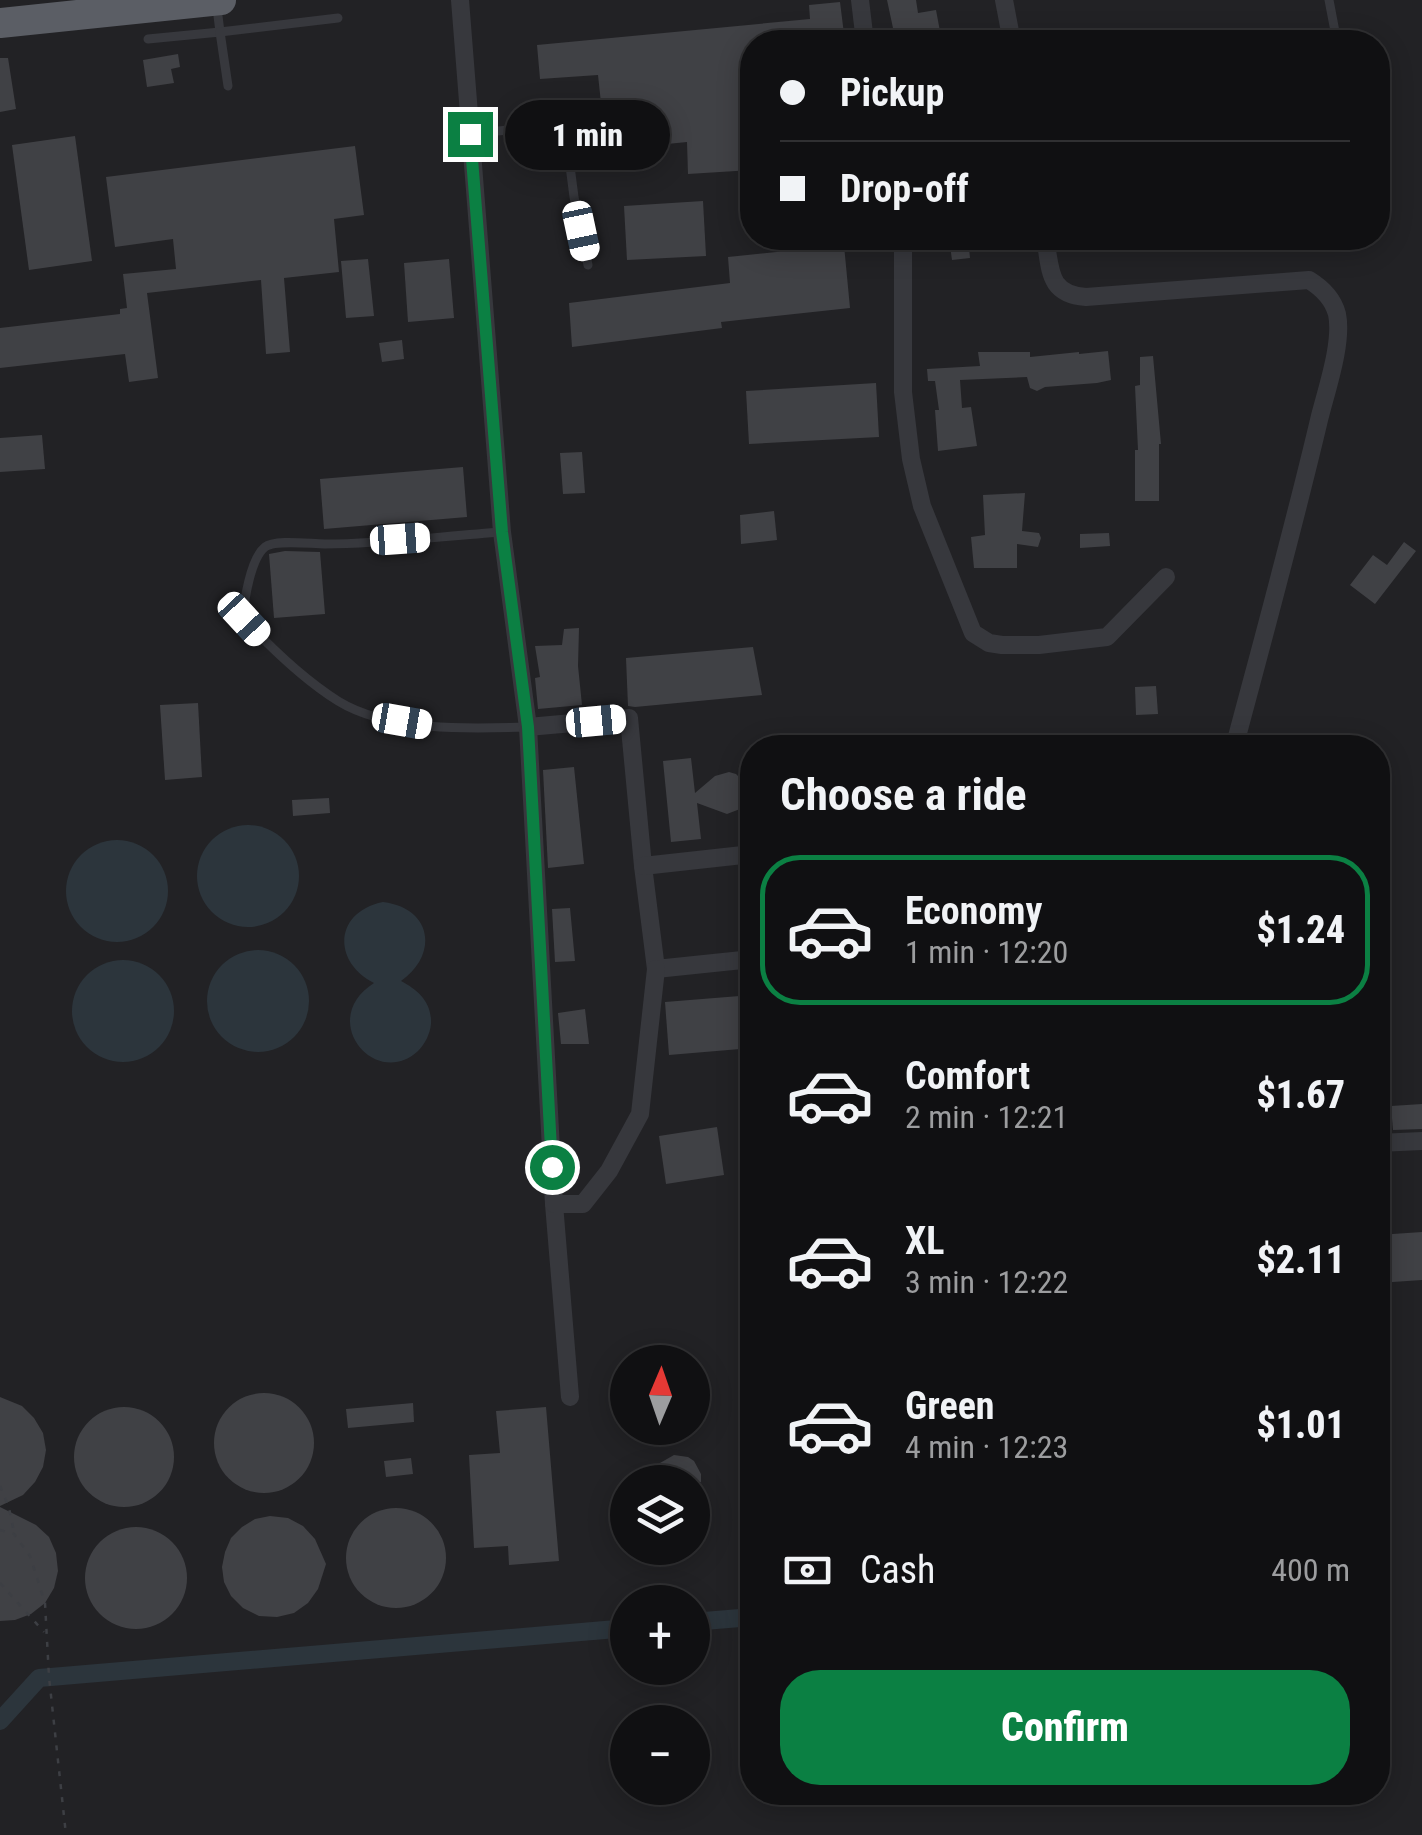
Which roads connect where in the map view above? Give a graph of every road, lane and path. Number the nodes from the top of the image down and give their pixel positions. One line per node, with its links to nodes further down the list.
1 (219, 0): 7 (highway); 11 (lane)
2 (460, 0): 14 (street)
3 (860, 0): 8 (street)
4 (1004, 0): 9 (street)
5 (1329, 0): 10 (lane)
6 (338, 18): 11 (lane)
7 (0, 23)
8 (864, 30)
9 (1010, 30)
10 (1335, 30)
11 (220, 32): 12 (lane); 13 (lane)
12 (148, 39)
13 (228, 86)
14 (470, 134): 17 (lane); 18 (street)
15 (903, 250): 19 (street)
16 (1047, 250): 21 (street)
17 (588, 265)
18 (502, 532): 20 (street); 20 (lane)
19 (1166, 577)
20 (528, 727): 23 (street); 28 (street)
21 (1237, 735)
22 (740, 855): 23 (street)
23 (643, 866): 25 (street)
24 (740, 960): 25 (street)
25 (656, 969): 28 (street)
26 (1422, 1141): 27 (street)
27 (1390, 1143)
28 (554, 1204): 29 (street)
29 (570, 1396)
30 (0, 1486): 32 (path)
31 (0, 1530): 32 (path)
32 (14, 1534): 34 (path)
33 (0, 1583): 34 (path)
34 (45, 1633): 35 (path)
35 (66, 1835)

